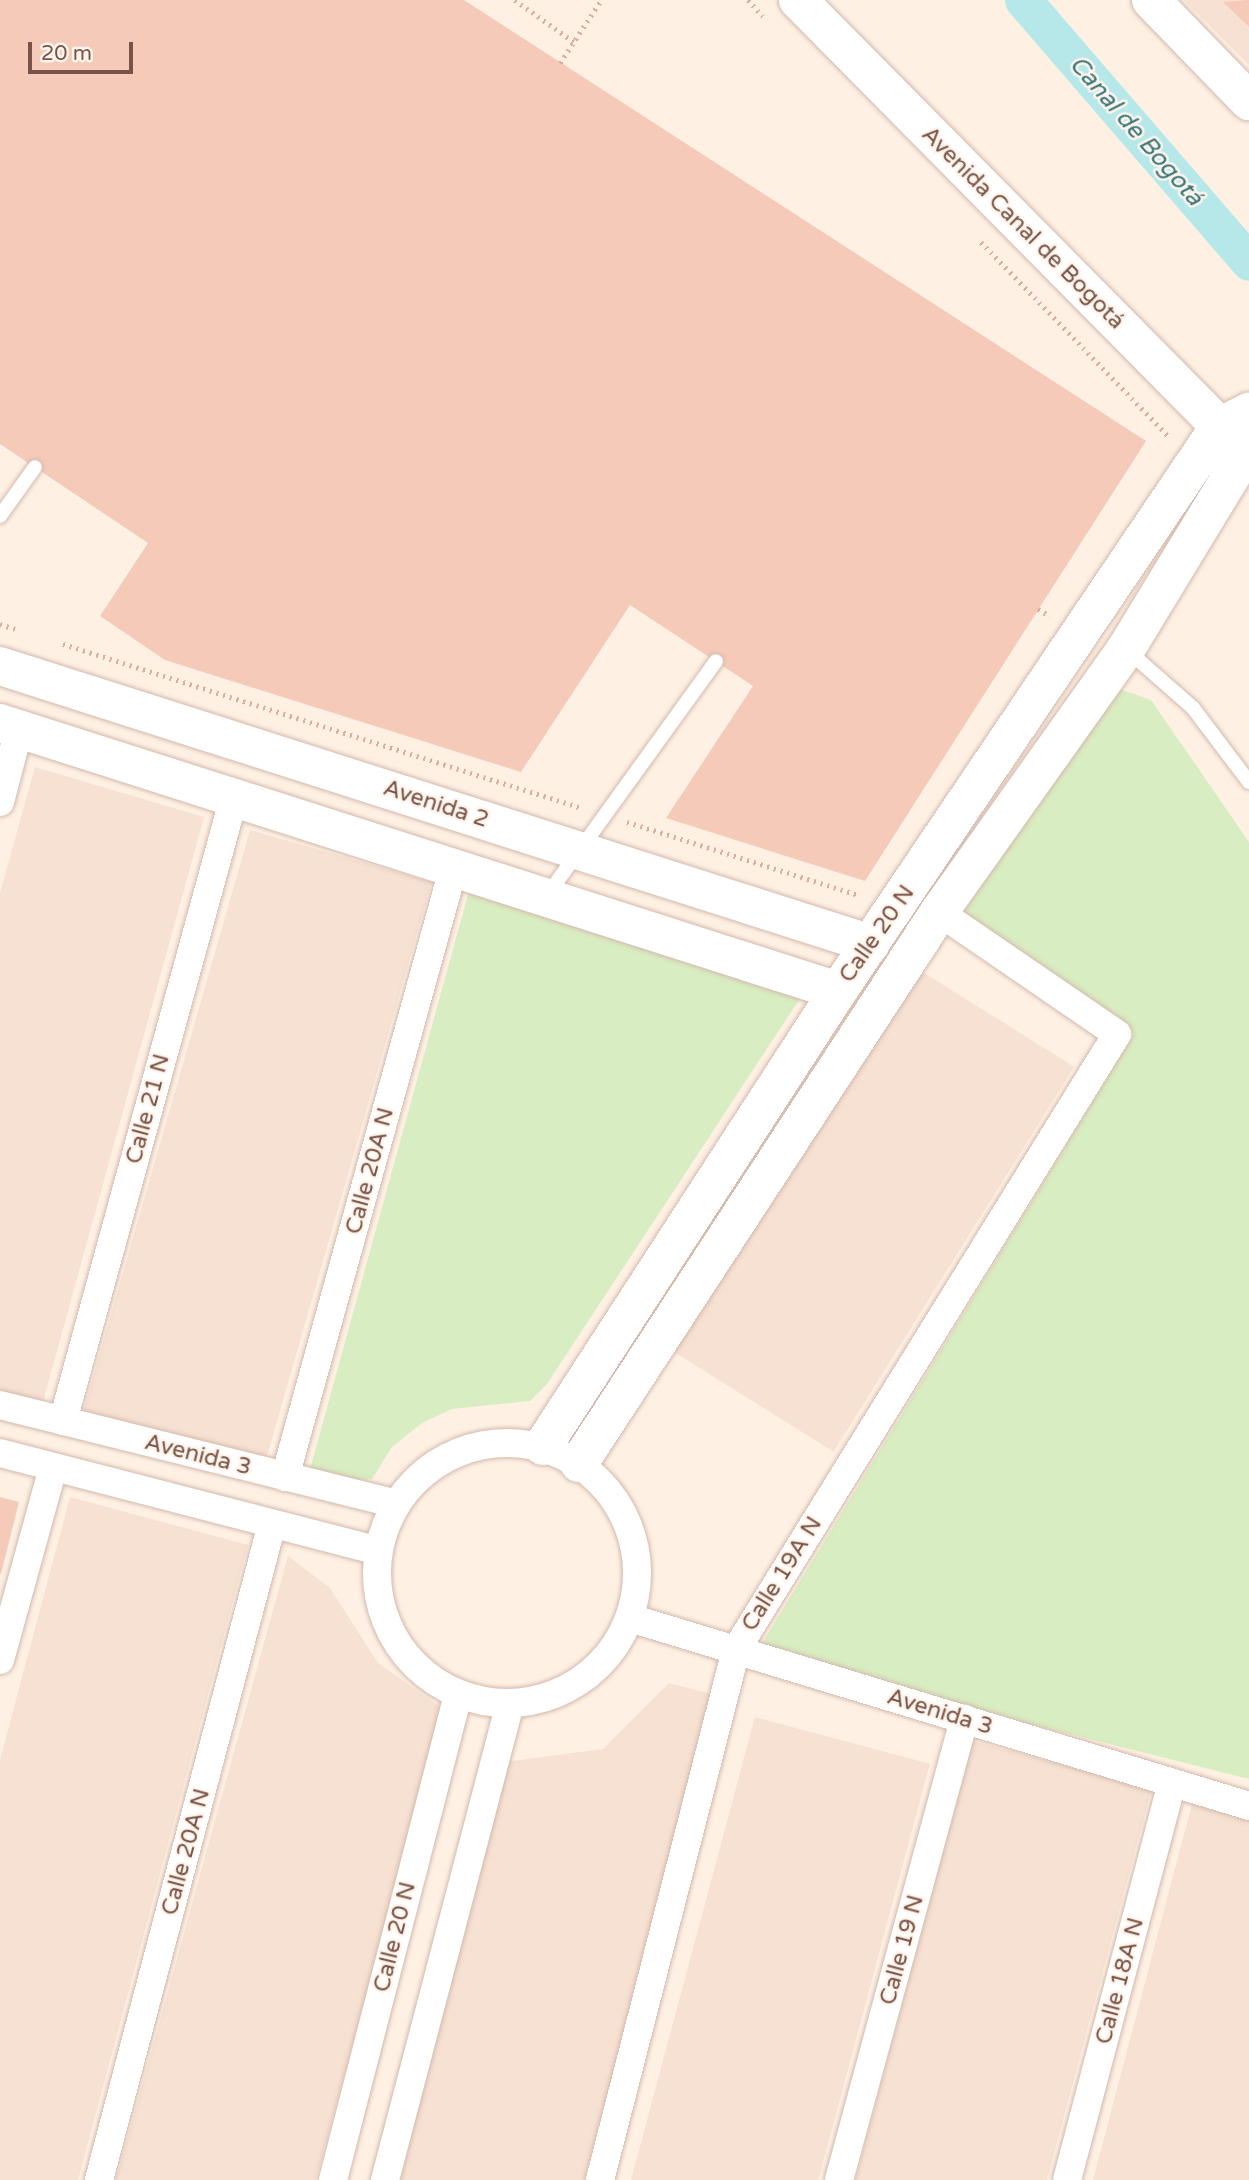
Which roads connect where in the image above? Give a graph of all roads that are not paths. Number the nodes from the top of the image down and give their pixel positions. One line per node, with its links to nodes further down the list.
1 (798, 0): 4 (street, Avenida Canal de Bogotá)
2 (1150, 0): 3 (street)
3 (1249, 101)
4 (1241, 434): 7 (street, Calle 20 N); 18 (street, Calle 20 N)
5 (35, 467): 6 (lane)
6 (0, 516)
7 (1126, 649): 11 (lane); 17 (street, Calle 20 N)
8 (716, 662): 14 (lane)
9 (0, 666): 14 (street, Avenida 2)
10 (10, 726): 12 (street); 13 (street)
11 (1249, 782)
12 (234, 797): 15 (street); 21 (street, Calle 21 N)
13 (0, 802)
14 (585, 851): 16 (lane); 18 (street, Avenida 2)
15 (454, 866): 16 (street); 26 (street, Calle 20A N)
16 (547, 895): 19 (street)
17 (939, 912): 24 (street, Calle 20 N); 31 (street, Calle 19A N)
18 (872, 944): 19 (street, Calle 20 N)
19 (838, 991): 22 (street, Calle 20 N)
20 (0, 1405): 21 (street, Avenida 3)
21 (63, 1421): 26 (street, Avenida 3)
22 (543, 1446): 24 (street); 27 (street)
23 (0, 1453): 25 (street, Avenida 3)
24 (579, 1463): 30 (street)
25 (53, 1467): 28 (street, Avenida 3); 32 (street)
26 (285, 1477): 27 (street, Avenida 3)
27 (396, 1504): 29 (street)
28 (272, 1524): 29 (street, Avenida 3); 38 (street, Calle 20A N)
29 (378, 1551): 33 (street)
30 (630, 1618): 31 (street, Avenida 3); 34 (street)
31 (736, 1650): 35 (street, Avenida 3); 41 (street, Calle 19A N)
32 (0, 1660)
33 (458, 1695): 34 (street); 39 (street, Calle 20 N)
34 (510, 1704): 40 (street)
35 (964, 1719): 36 (street, Avenida 3); 42 (street, Calle 19 N)
36 (1172, 1783): 37 (street, Avenida 3); 43 (street, Calle 18A N)
37 (1249, 1806)
38 (99, 2180)
39 (333, 2180)
40 (385, 2180)
41 (600, 2180)
42 (839, 2180)
43 (1067, 2180)

